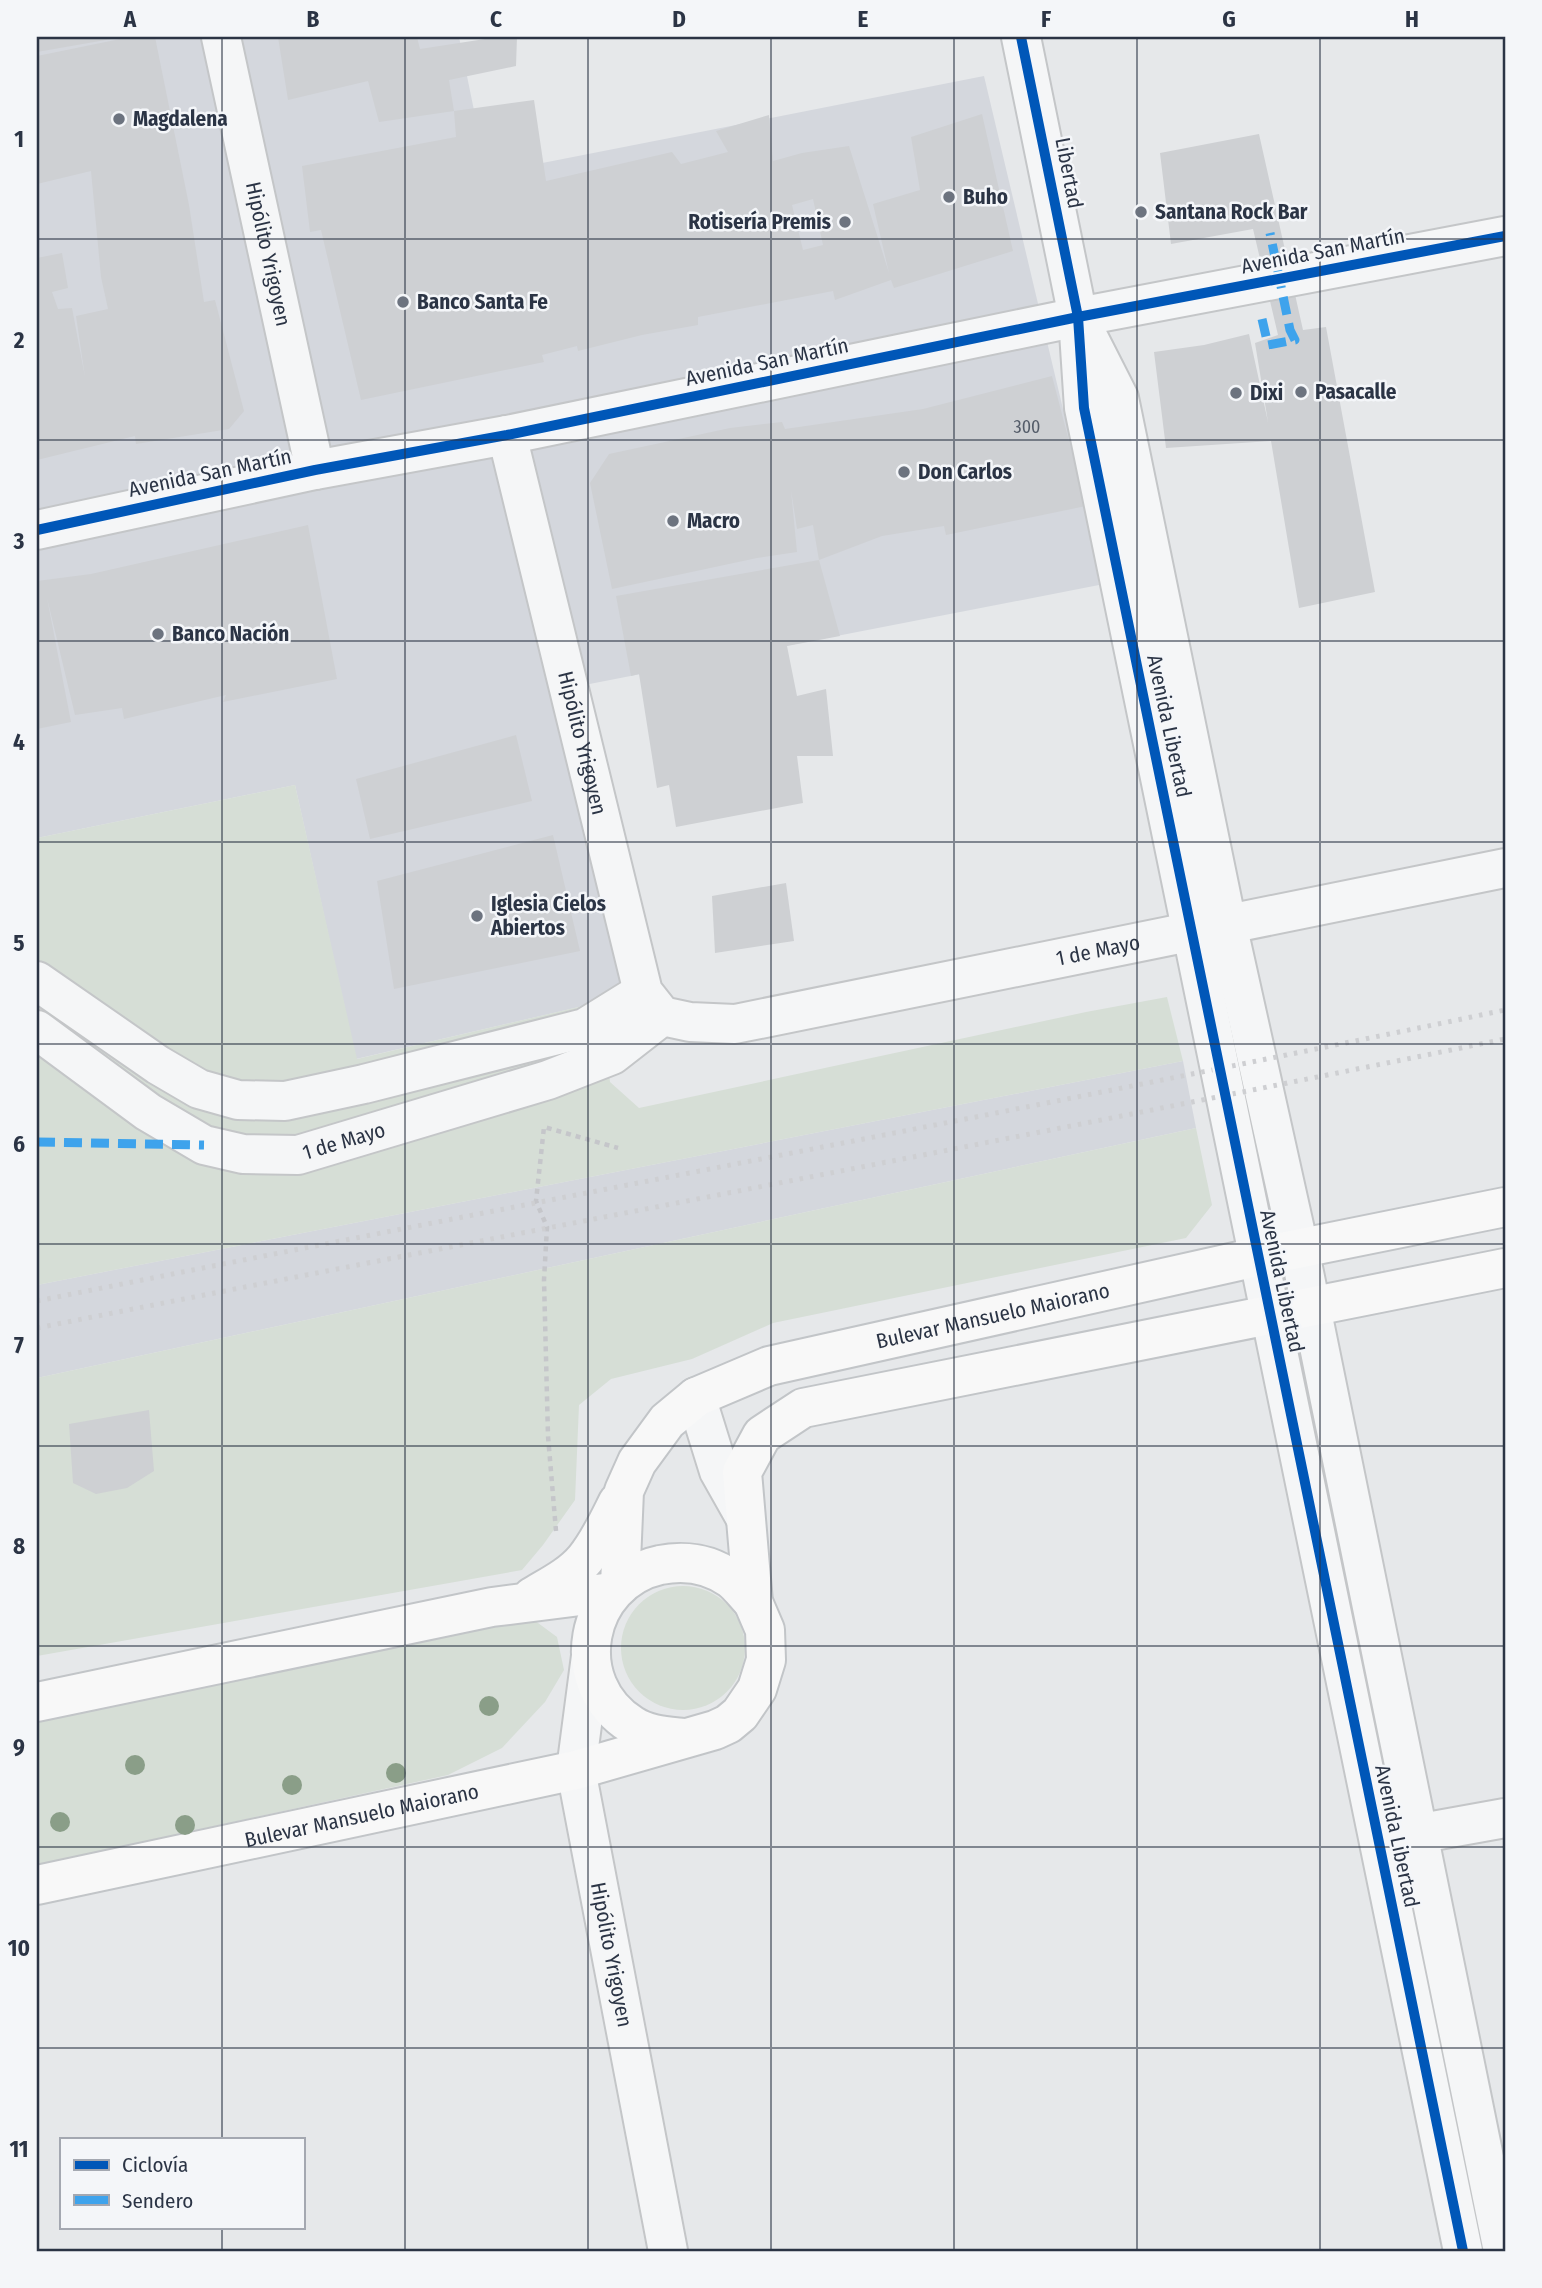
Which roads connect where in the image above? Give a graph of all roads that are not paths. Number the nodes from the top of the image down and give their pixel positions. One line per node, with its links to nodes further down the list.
1 (221, 37): 6 (street, Hipólito Yrigoyen)
2 (1021, 37): 4 (street, Libertad)
3 (1505, 236): 4 (street, Avenida San Martín)
4 (1078, 317): 5 (street, Avenida San Martín); 9 (street, Avenida Libertad)
5 (507, 435): 6 (street, Avenida San Martín); 11 (street, Hipólito Yrigoyen)
6 (315, 470): 7 (street, Avenida San Martín)
7 (37, 530)
8 (1505, 868): 9 (street, 1 de Mayo)
9 (1209, 928): 11 (street, 1 de Mayo); 14 (street, Avenida Libertad); 15 (street, Avenida Libertad)
10 (37, 981): 11 (street)
11 (665, 1010): 12 (street, 1 de Mayo)
12 (37, 1030)
13 (1505, 1207): 14 (main road, Bulevar Mansuelo Maiorano)
14 (1299, 1248): 15 (main road, Bulevar Mansuelo Maiorano); 17 (street, Avenida Libertad)
15 (1258, 1257): 18 (street, Avenida Libertad); 19 (main road, Bulevar Mansuelo Maiorano)
16 (1505, 1268): 17 (main road, Bulevar Mansuelo Maiorano)
17 (1311, 1307): 18 (main road, Bulevar Mansuelo Maiorano); 30 (street, Avenida Libertad)
18 (1269, 1314): 21 (main road, Bulevar Mansuelo Maiorano); 31 (street, Avenida Libertad)
19 (696, 1397): 20 (main road, Bulevar Mansuelo Maiorano); 21 (street)
20 (624, 1491): 22 (main road, Bulevar Mansuelo Maiorano); 23 (main road)
21 (745, 1517): 24 (main road, Bulevar Mansuelo Maiorano)
22 (616, 1589): 23 (main road, Bulevar Mansuelo Maiorano); 24 (main road, Bulevar Mansuelo Maiorano); 25 (main road, Bulevar Mansuelo Maiorano)
23 (525, 1601): 26 (main road, Bulevar Mansuelo Maiorano)
24 (753, 1602): 27 (main road, Bulevar Mansuelo Maiorano)
25 (591, 1657): 27 (main road, Bulevar Mansuelo Maiorano); 28 (street, Hipólito Yrigoyen)
26 (37, 1702)
27 (685, 1738): 28 (main road, Bulevar Mansuelo Maiorano)
28 (576, 1770): 32 (main road, Bulevar Mansuelo Maiorano); 33 (street, Hipólito Yrigoyen)
29 (1505, 1818): 30 (street)
30 (1418, 1833): 31 (street); 35 (street, Avenida Libertad)
31 (1378, 1840): 34 (street, Avenida Libertad)
32 (37, 1885)
33 (668, 2251)
34 (1463, 2251)
35 (1503, 2251)

